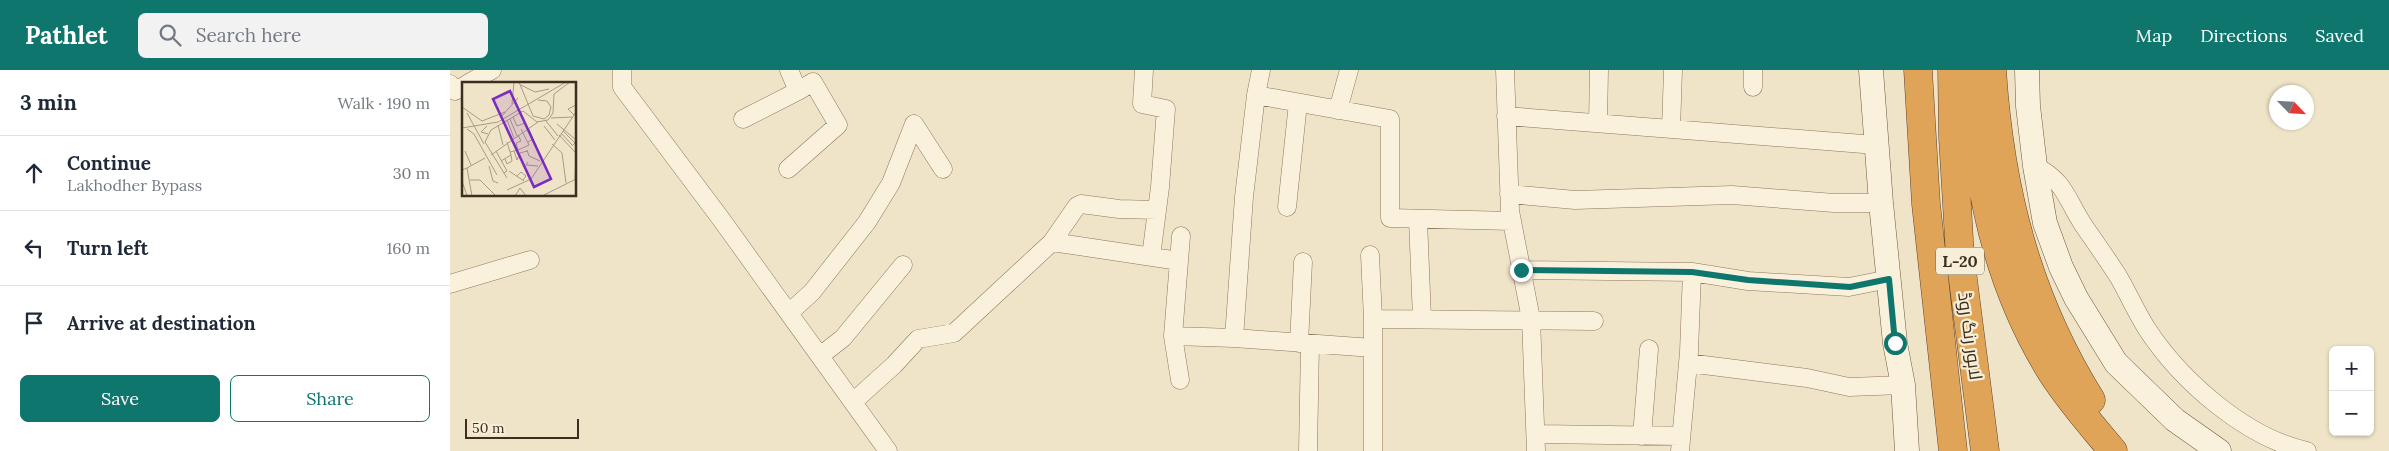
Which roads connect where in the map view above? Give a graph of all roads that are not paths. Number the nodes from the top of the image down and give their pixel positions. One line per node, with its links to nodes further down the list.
1 (492, 70): 17 (street)
2 (622, 70): 52 (street)
3 (789, 70): 20 (street)
4 (1144, 70): 36 (street)
5 (1261, 70): 21 (street)
6 (1349, 70): 23 (street)
7 (1505, 70): 24 (street)
8 (1599, 70): 26 (street)
9 (1673, 70): 27 (street)
10 (1871, 70): 28 (main road)
11 (1903, 70): 34 (highway)
12 (1918, 70): 34 (highway, لاہور رنگ روڈ / L-20)
13 (1952, 70): 76 (highway, لاہور رنگ روڈ / L-20)
14 (1972, 70): 77 (highway)
15 (1992, 70): 78 (highway)
16 (2027, 70): 29 (main road)
17 (471, 82)
18 (450, 84): 19 (street)
19 (462, 87)
20 (798, 91): 25 (street); 30 (street)
21 (1256, 95): 22 (street); 58 (street)
22 (1298, 103): 23 (street); 35 (street)
23 (1338, 110): 37 (street)
24 (1506, 116): 26 (street); 32 (street)
25 (743, 119)
26 (1598, 123): 27 (street)
27 (1671, 129): 28 (street)
28 (1876, 145): 33 (main road)
29 (2035, 166): 79 (main road); 80 (street)
30 (788, 169)
31 (943, 169): 52 (street)
32 (1509, 194): 33 (street); 38 (street)
33 (1881, 203): 50 (main road)
34 (1926, 204): 43 (highway, لاہور رنگ روڈ / L-20)
35 (1287, 207)
36 (1157, 210): 40 (street); 42 (street)
37 (1418, 219): 38 (street); 54 (street)
38 (1512, 221): 48 (street)
39 (1181, 236): 45 (street)
40 (1052, 242): 42 (street); 66 (street)
41 (1370, 255): 53 (street)
42 (1151, 256): 45 (street)
43 (1932, 257): 74 (highway); 75 (highway, لاہور رنگ روڈ / L-20)
44 (530, 260): 51 (street)
45 (1179, 260): 57 (street)
46 (1303, 262): 59 (street)
47 (903, 265): 62 (street)
48 (1521, 270): 49 (street); 55 (street)
49 (1692, 272): 50 (street); 63 (street)
50 (1889, 279): 65 (main road)
51 (450, 284)
52 (789, 313): 62 (street)
53 (1372, 319): 54 (street); 60 (street)
54 (1422, 319): 55 (street)
55 (1531, 319): 56 (street); 68 (street)
56 (1594, 321)
57 (1173, 336): 58 (street); 64 (street)
58 (1234, 338): 59 (street)
59 (1304, 343): 60 (street); 71 (street)
60 (1373, 348): 72 (street)
61 (1649, 349): 67 (street)
62 (820, 356): 66 (street)
63 (1688, 363): 65 (street); 69 (street)
64 (1180, 380)
65 (1903, 385): 73 (main road)
66 (853, 402): 70 (street)
67 (1642, 436): 68 (street); 69 (street)
68 (1537, 443)
69 (1680, 443)
70 (888, 451)
71 (1308, 451)
72 (1373, 451)
73 (1907, 451)
74 (1934, 451)
75 (1954, 451)
76 (1985, 451)
77 (2113, 451)
78 (2128, 451)
79 (2219, 451)
80 (2307, 451)

